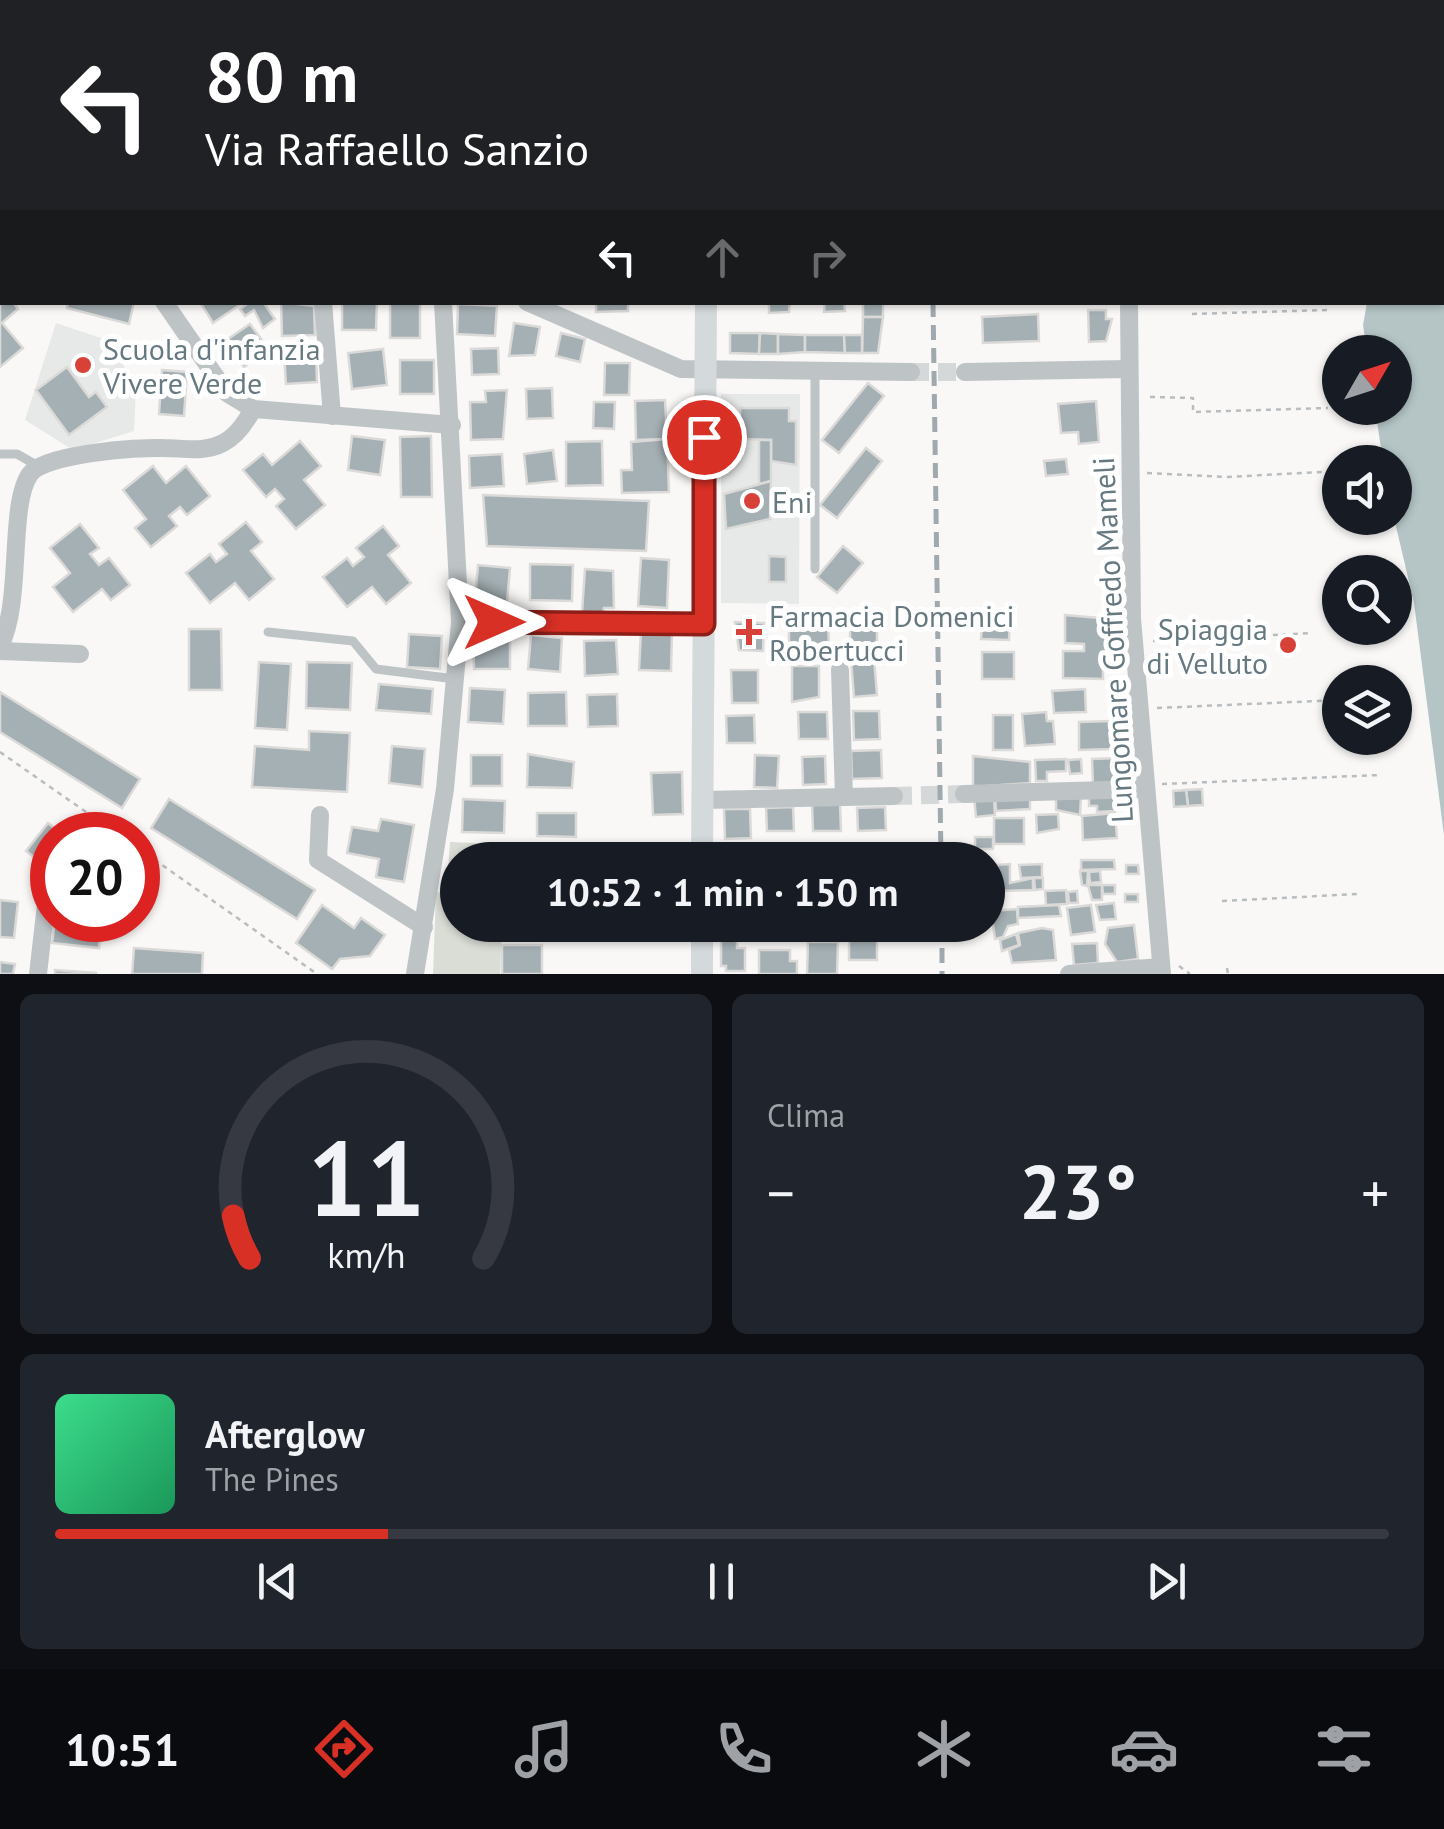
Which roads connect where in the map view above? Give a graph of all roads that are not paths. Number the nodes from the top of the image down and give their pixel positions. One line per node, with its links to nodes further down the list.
1 (166, 305): 12 (street)
2 (323, 305): 13 (street)
3 (443, 305): 14 (street)
4 (533, 305): 8 (street)
5 (706, 305): 8 (main road)
6 (1129, 305): 7 (street, Lungomare Goffredo Mameli)
7 (1128, 369): 11 (street); 25 (street, Lungomare Goffredo Mameli)
8 (704, 371): 9 (street); 19 (main road)
9 (815, 372): 10 (street); 17 (lane)
10 (910, 372)
11 (966, 372)
12 (254, 409): 13 (street); 16 (street)
13 (332, 416): 14 (street)
14 (452, 425): 18 (street)
15 (0, 454): 16 (lane)
16 (38, 466): 21 (street)
17 (815, 569)
18 (460, 622): 19 (lane); 24 (street)
19 (704, 624): 29 (main road)
20 (268, 632): 24 (lane)
21 (0, 648): 22 (street)
22 (80, 654)
23 (840, 670): 28 (street)
24 (455, 679): 32 (street)
25 (1153, 784): 26 (street); 35 (street, Lungomare Goffredo Mameli)
26 (964, 794)
27 (894, 796): 28 (street)
28 (844, 797): 29 (street)
29 (703, 800): 31 (main road)
30 (320, 814): 32 (street)
31 (702, 842)
32 (424, 926): 37 (street)
33 (42, 942): 36 (street)
34 (702, 942): 38 (main road)
35 (1167, 972): 39 (street)
36 (38, 974)
37 (415, 974)
38 (702, 974)
39 (1069, 974)

